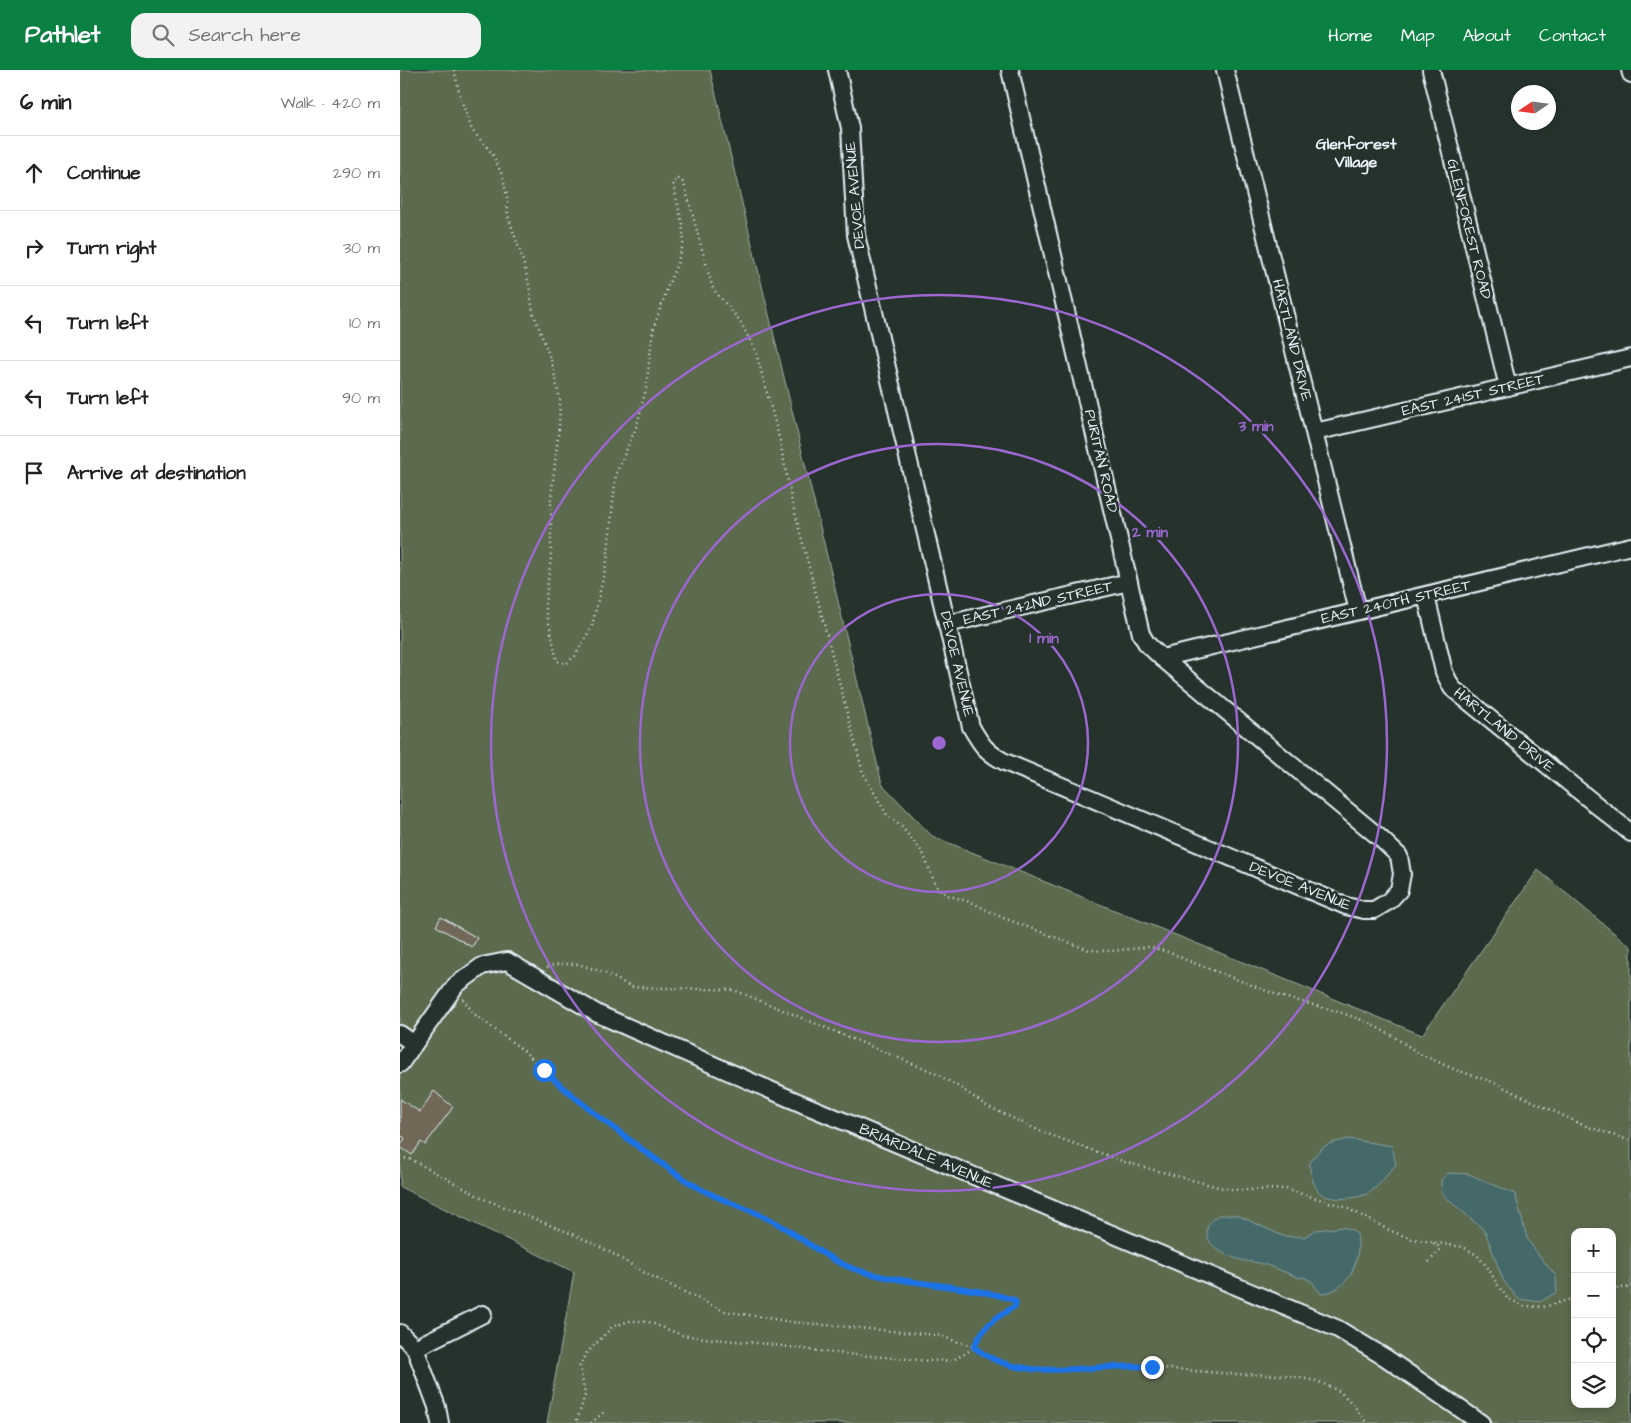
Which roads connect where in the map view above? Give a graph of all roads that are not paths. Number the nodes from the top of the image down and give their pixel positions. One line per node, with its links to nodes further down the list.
1 (837, 70): 14 (street, DEVOE AVENUE)
2 (1010, 70): 11 (street, PURITAN ROAD)
3 (1224, 70): 9 (street, HARTLAND DRIVE)
4 (1431, 70): 8 (street, GLENFOREST ROAD)
5 (1630, 70): 6 (street)
6 (1631, 74)
7 (1631, 358): 8 (street, EAST 241ST STREET)
8 (1508, 387): 9 (street, EAST 241ST STREET)
9 (1315, 432): 13 (street, HARTLAND DRIVE)
10 (1631, 546): 12 (street, EAST 240TH STREET)
11 (1129, 582): 14 (street, EAST 242ND STREET); 15 (street, PURITAN ROAD)
12 (1426, 596): 13 (street, EAST 240TH STREET); 16 (street, HARTLAND DRIVE)
13 (1358, 611): 15 (street, EAST 240TH STREET)
14 (947, 624): 17 (street, DEVOE AVENUE)
15 (1162, 658): 17 (street, PURITAN ROAD)
16 (1631, 833)
17 (1379, 837)
18 (400, 1034): 19 (street)
19 (414, 1044): 20 (street, BRIARDALE AVENUE); 25 (street, BRIARDALE AVENUE)
20 (400, 1064)
21 (483, 1314): 23 (street)
22 (400, 1332): 23 (street)
23 (415, 1348): 24 (street)
24 (440, 1423)
25 (1480, 1423)

